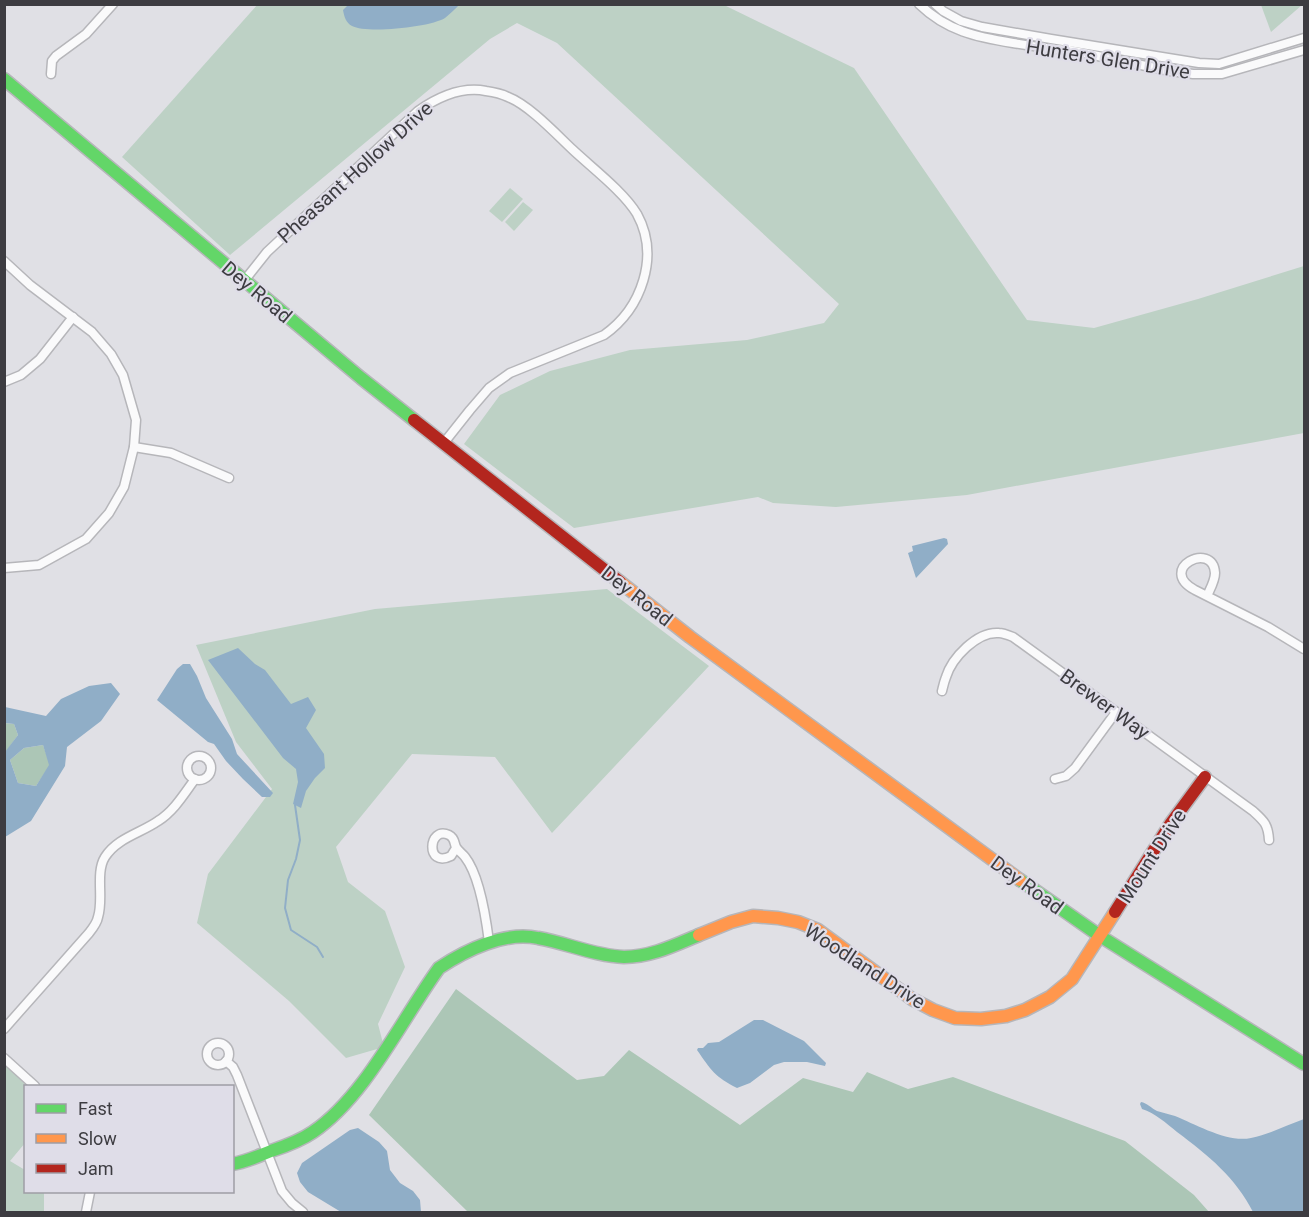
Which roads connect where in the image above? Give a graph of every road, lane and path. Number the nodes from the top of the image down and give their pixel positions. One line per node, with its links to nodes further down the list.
1 (113, 4): 6 (street)
2 (919, 4): 5 (street, Hunters Glen Drive)
3 (935, 4): 4 (street, Hunters Glen Drive)
4 (1305, 38)
5 (1305, 50)
6 (51, 74)
7 (4, 79): 9 (main road, Dey Road)
8 (4, 261): 10 (street)
9 (244, 281): 12 (main road, Dey Road); 12 (street, Pheasant Hollow Drive)
10 (73, 317): 11 (street); 13 (street)
11 (4, 382)
12 (443, 444): 25 (main road, Dey Road)
13 (134, 447): 14 (street); 15 (street)
14 (230, 478)
15 (4, 568)
16 (1207, 596): 16 (street); 17 (street)
17 (1305, 649)
18 (942, 691): 19 (street, Brewer Way)
19 (1116, 712): 20 (street, Brewer Way); 22 (street)
20 (1205, 777): 23 (street, Brewer Way); 25 (main road, Mount Drive)
21 (195, 779): 27 (street)
22 (1055, 779)
23 (1269, 840)
24 (456, 848): 26 (street)
25 (1100, 936): 26 (main road, Woodland Drive); 30 (main road, Dey Road)
26 (489, 942): 32 (main road, Woodland Drive)
27 (4, 1029)
28 (4, 1058): 31 (street)
29 (226, 1061): 32 (street)
30 (1305, 1064)
31 (34, 1085)
32 (268, 1153): 33 (main road, Woodland Drive); 36 (street)
33 (234, 1164)
34 (90, 1193): 35 (street)
35 (86, 1212)
36 (303, 1212)

